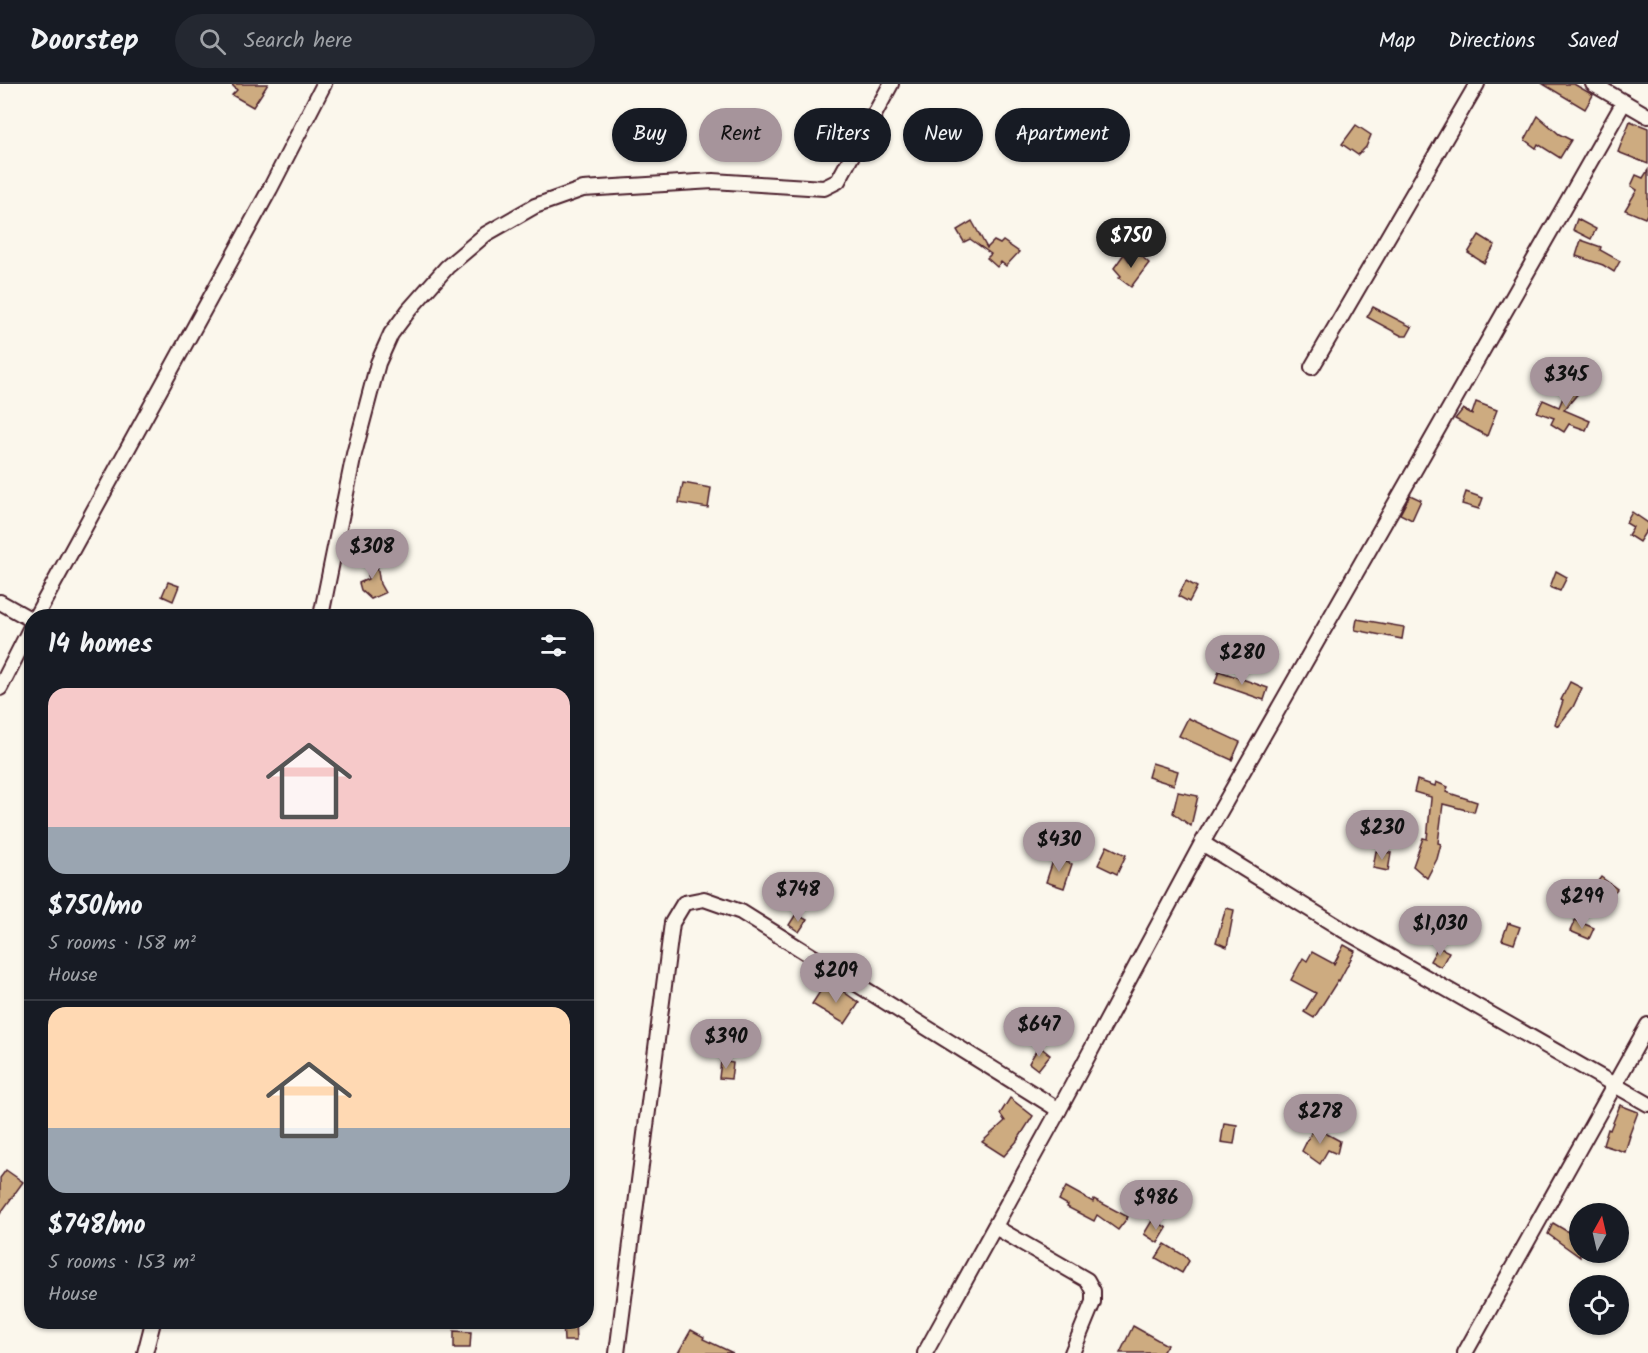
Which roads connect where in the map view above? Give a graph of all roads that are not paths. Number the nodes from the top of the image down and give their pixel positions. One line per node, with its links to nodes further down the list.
1 (324, 84): 9 (street)
2 (891, 84): 10 (street)
3 (1477, 84): 7 (street)
4 (1593, 84): 5 (street)
5 (1623, 102): 6 (street); 14 (street)
6 (1648, 116)
7 (1312, 367)
8 (0, 602): 11 (street)
9 (40, 609)
10 (322, 609)
11 (24, 616)
12 (24, 641): 13 (street)
13 (0, 688)
14 (1202, 843): 16 (street); 18 (street)
15 (1648, 1025): 16 (street)
16 (1614, 1086): 17 (street); 25 (street)
17 (1648, 1104)
18 (1059, 1110): 19 (street); 22 (street)
19 (995, 1227): 23 (street); 24 (street)
20 (151, 1329): 21 (street)
21 (145, 1353)
22 (617, 1353)
23 (925, 1353)
24 (1072, 1353)
25 (1465, 1353)

